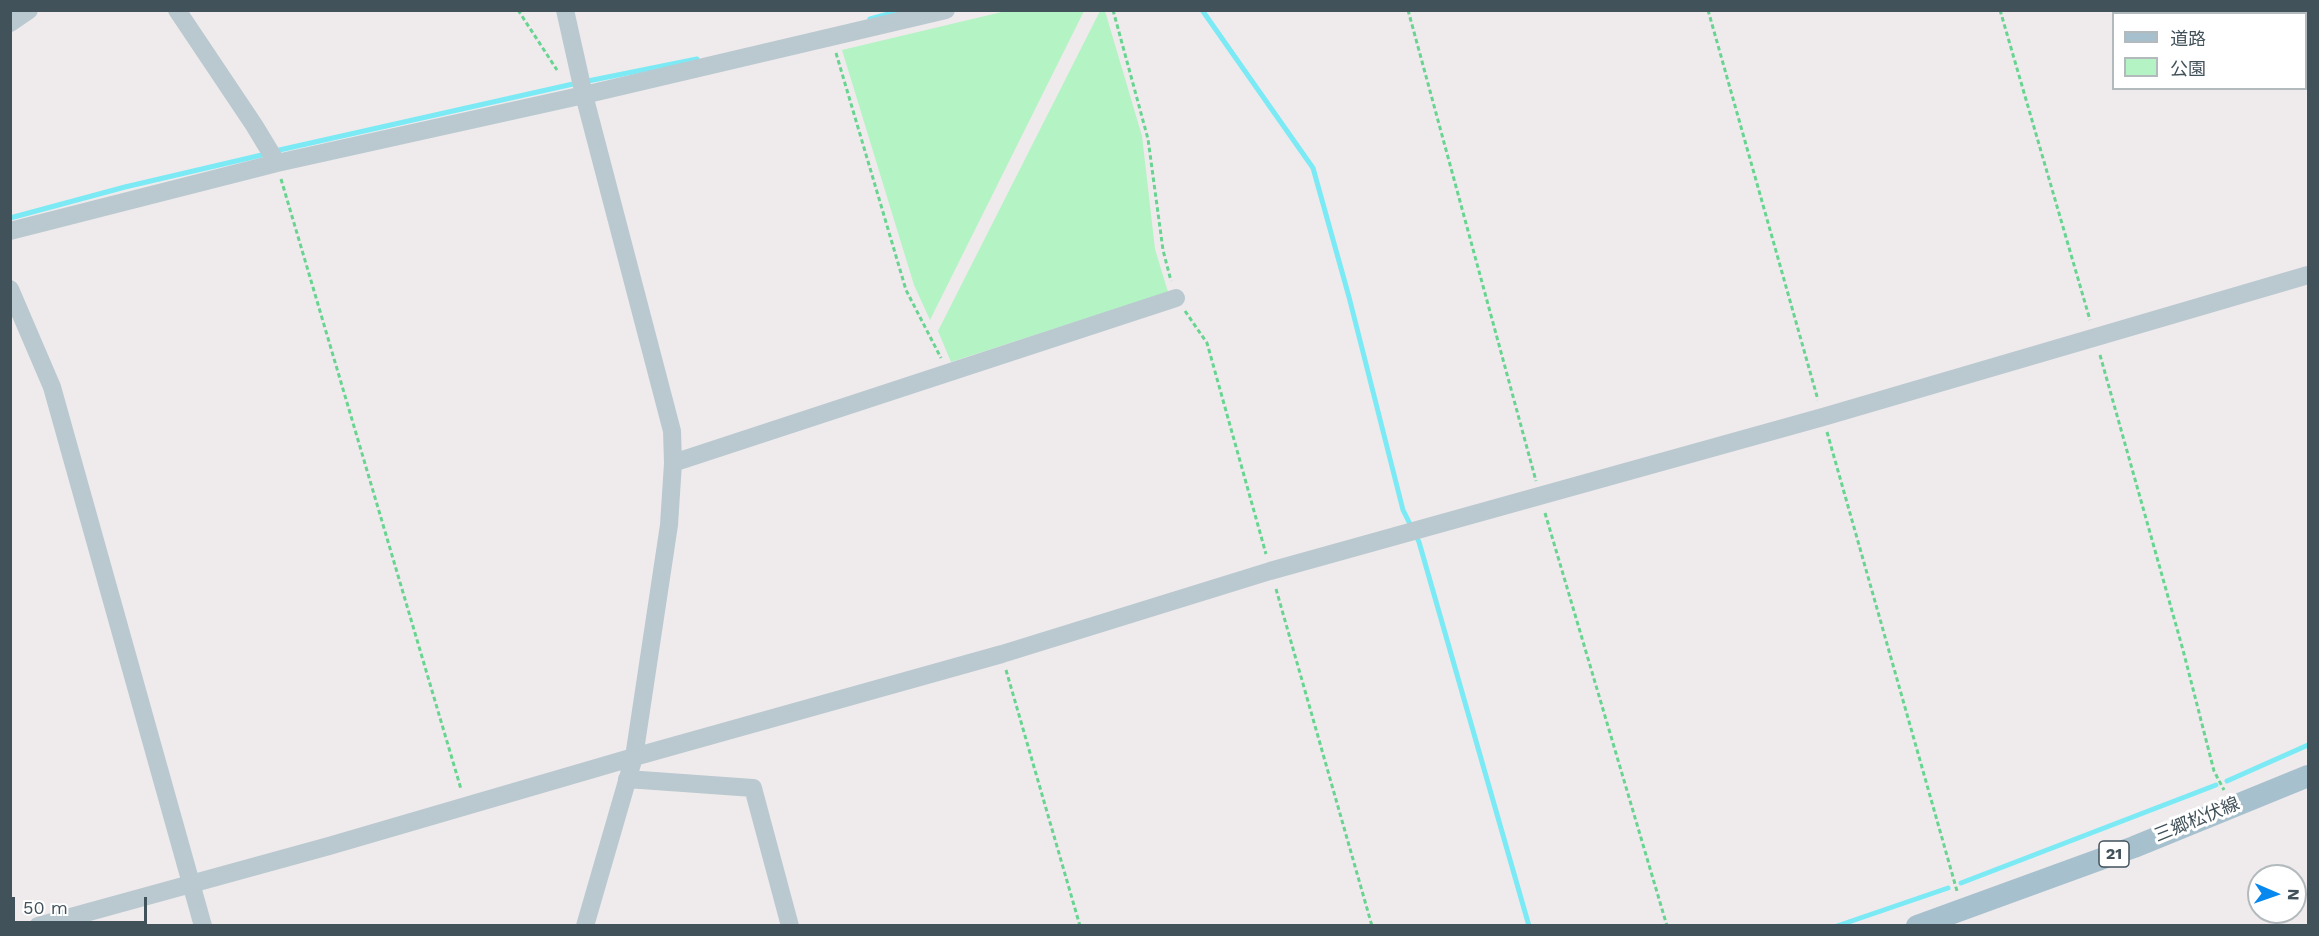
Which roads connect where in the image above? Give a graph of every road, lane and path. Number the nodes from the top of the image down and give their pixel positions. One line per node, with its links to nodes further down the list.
1 (29, 10): 10 (street)
2 (177, 10): 14 (street)
3 (518, 10): 12 (path)
4 (565, 10): 13 (street)
5 (946, 10): 11 (street)
6 (1113, 10): 18 (path)
7 (1408, 10): 23 (path)
8 (1708, 10): 21 (path)
9 (2000, 10): 19 (path)
10 (10, 23)
11 (831, 37): 13 (street); 20 (path)
12 (557, 70)
13 (584, 95): 14 (street); 22 (street)
14 (277, 163): 15 (street); 29 (path)
15 (10, 231)
16 (2308, 275): 19 (street)
17 (10, 288): 31 (street)
18 (1176, 298): 20 (street); 24 (path)
19 (2095, 336): 21 (street); 30 (path)
20 (949, 374): 22 (street)
21 (1823, 417): 23 (street); 32 (path)
22 (673, 463): 26 (street)
23 (1540, 497): 24 (street); 39 (path)
24 (1270, 571): 25 (street); 38 (path)
25 (1002, 654): 26 (street); 37 (path)
26 (634, 757): 28 (street); 29 (street)
27 (2308, 776): 30 (main road, 三郷松伏線 / 21)
28 (627, 779): 35 (street); 36 (street)
29 (466, 806): 31 (street)
30 (2232, 806): 32 (main road, 三郷松伏線 / 21)
31 (191, 882): 33 (street); 34 (street)
32 (1962, 910): 40 (main road, 三郷松伏線 / 21)
33 (38, 926)
34 (203, 926)
35 (585, 926)
36 (790, 926)
37 (1080, 926)
38 (1372, 926)
39 (1667, 926)
40 (1917, 926)

